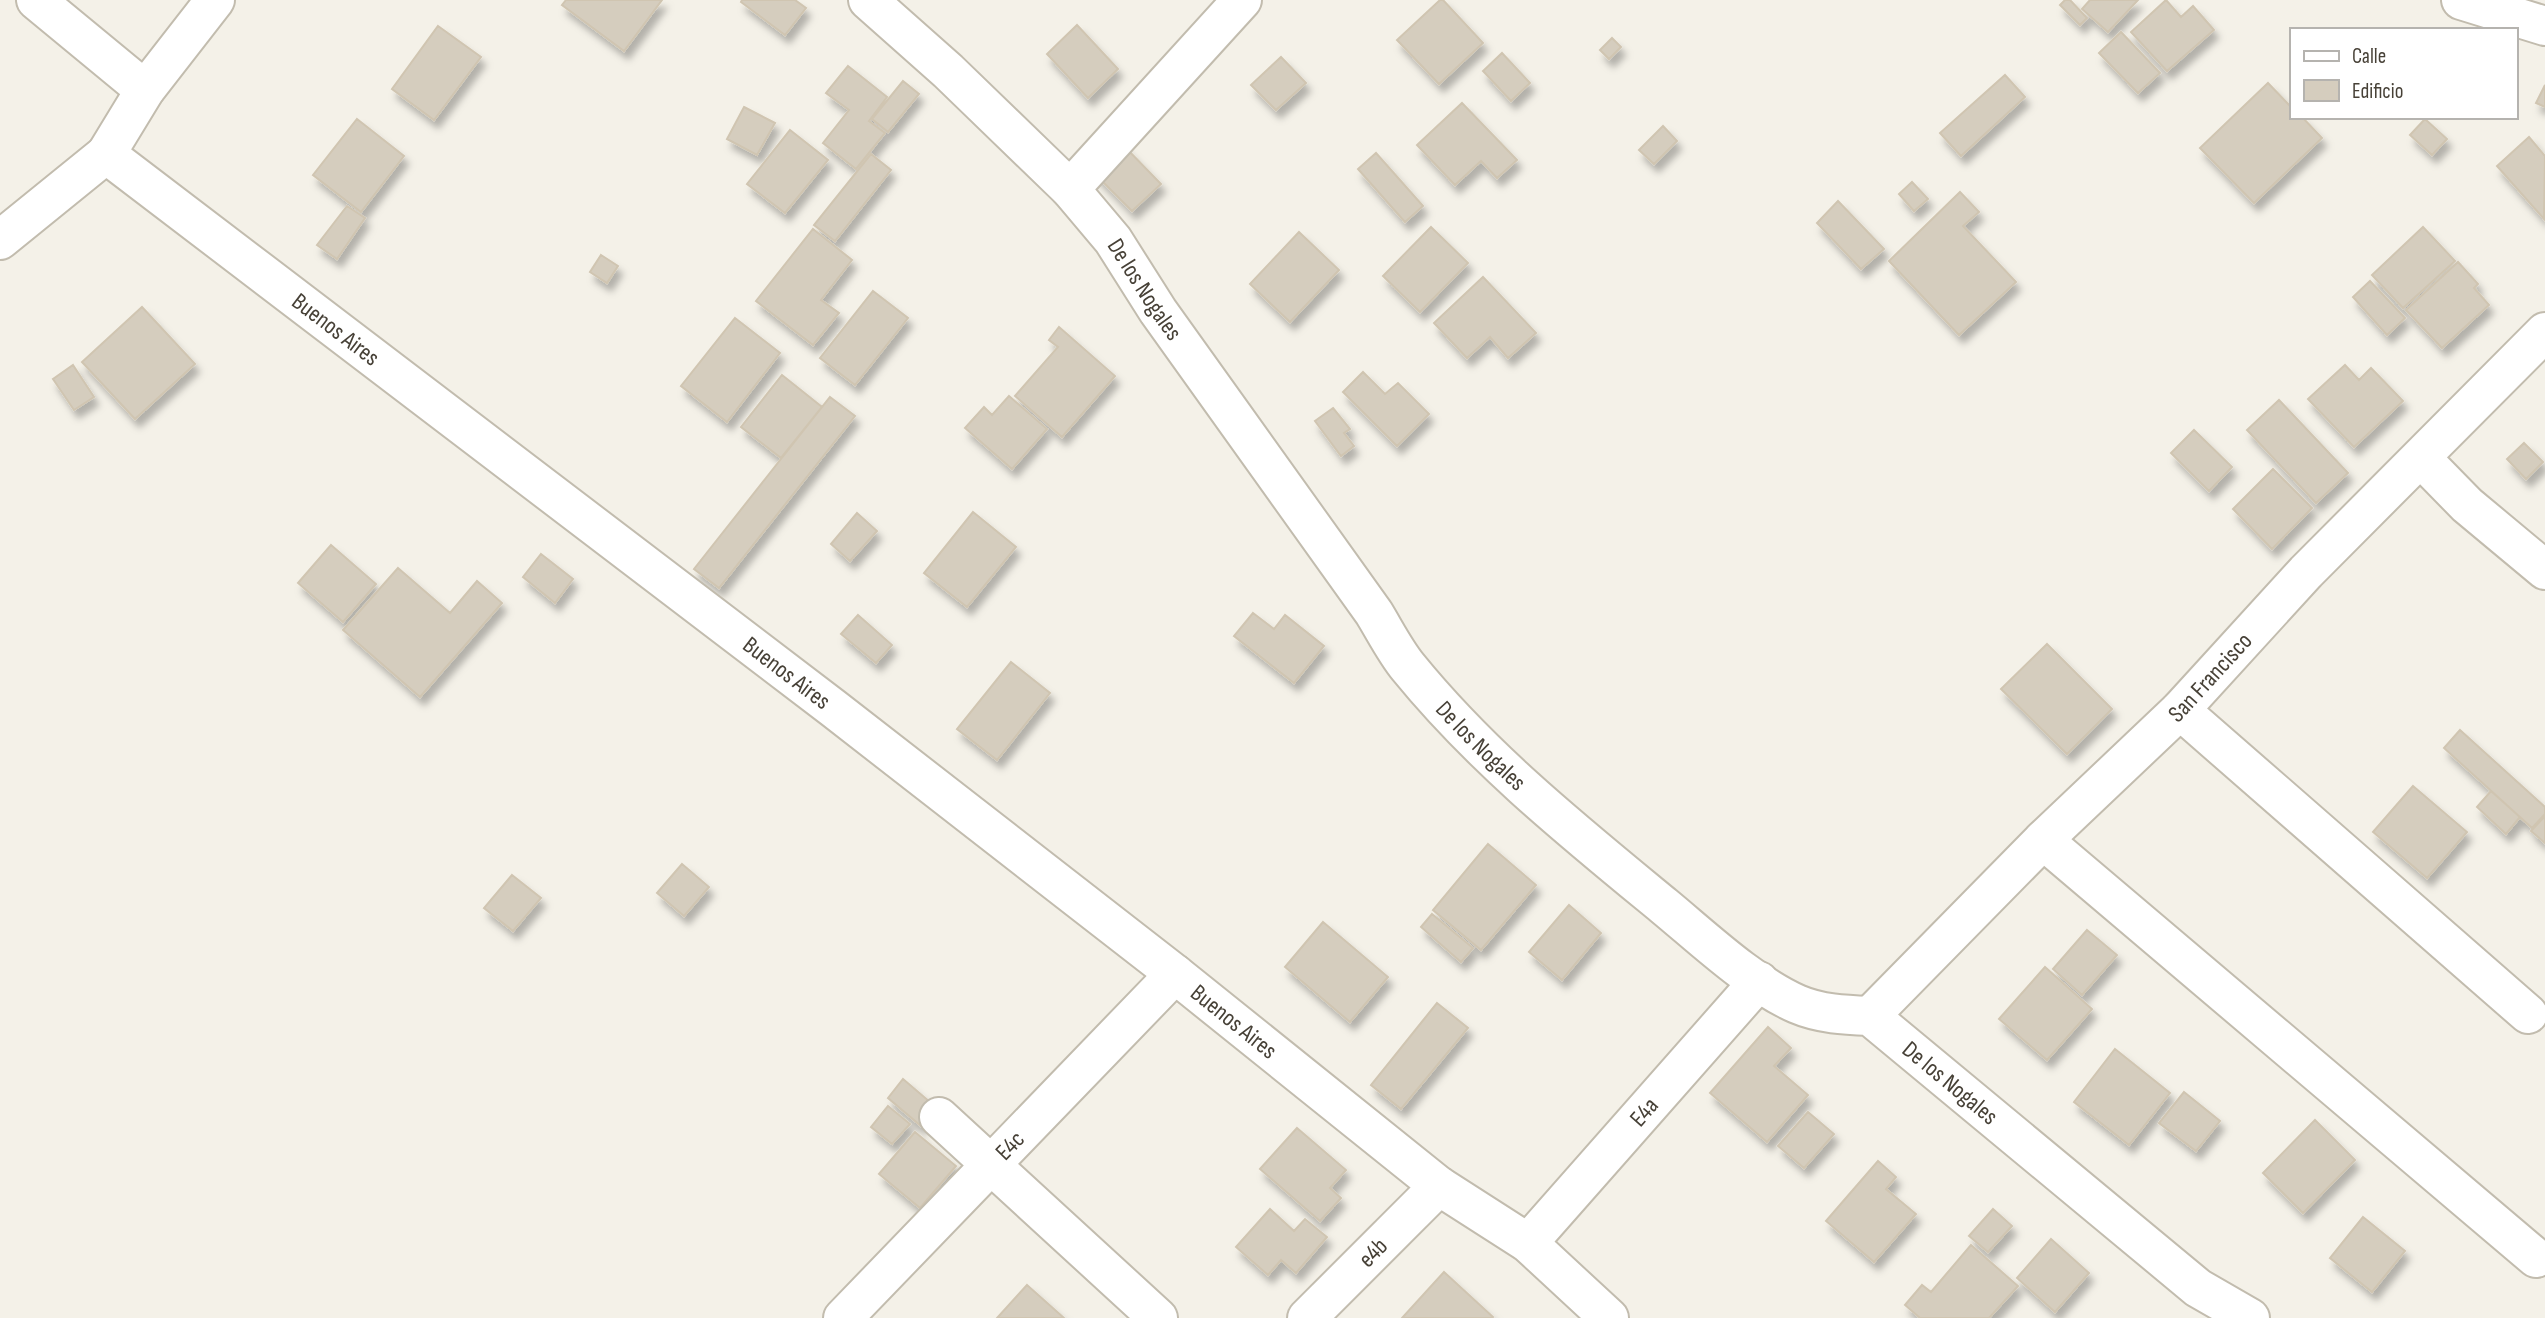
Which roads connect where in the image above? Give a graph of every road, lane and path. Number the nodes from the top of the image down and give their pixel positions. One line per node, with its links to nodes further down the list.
1 (36, 0): 7 (street)
2 (215, 0): 7 (street)
3 (868, 0): 9 (street, De los Nogales)
4 (1242, 0): 9 (street)
5 (2462, 0): 6 (street)
6 (2545, 26)
7 (145, 90): 8 (street)
8 (106, 154): 10 (street); 16 (street, Buenos Aires)
9 (1070, 189): 17 (street, De los Nogales)
10 (0, 240)
11 (2545, 332): 12 (street, San Francisco)
12 (2421, 458): 13 (street); 14 (street, San Francisco)
13 (2545, 570)
14 (2180, 710): 15 (street, San Francisco); 18 (street)
15 (2043, 840): 19 (street, San Francisco); 24 (street)
16 (1175, 974): 21 (street, E4c); 22 (street, Buenos Aires)
17 (1759, 981): 19 (street, De los Nogales); 23 (street, E4a)
18 (2528, 1014)
19 (1870, 1016): 29 (street, De los Nogales)
20 (939, 1117): 21 (street)
21 (990, 1164): 25 (street); 26 (street, E4c)
22 (1439, 1186): 23 (street, Buenos Aires); 27 (street, e4b)
23 (1528, 1243): 28 (street, Buenos Aires)
24 (2536, 1258)
25 (1136, 1311)
26 (843, 1318)
27 (1307, 1318)
28 (1609, 1318)
29 (2250, 1318)

